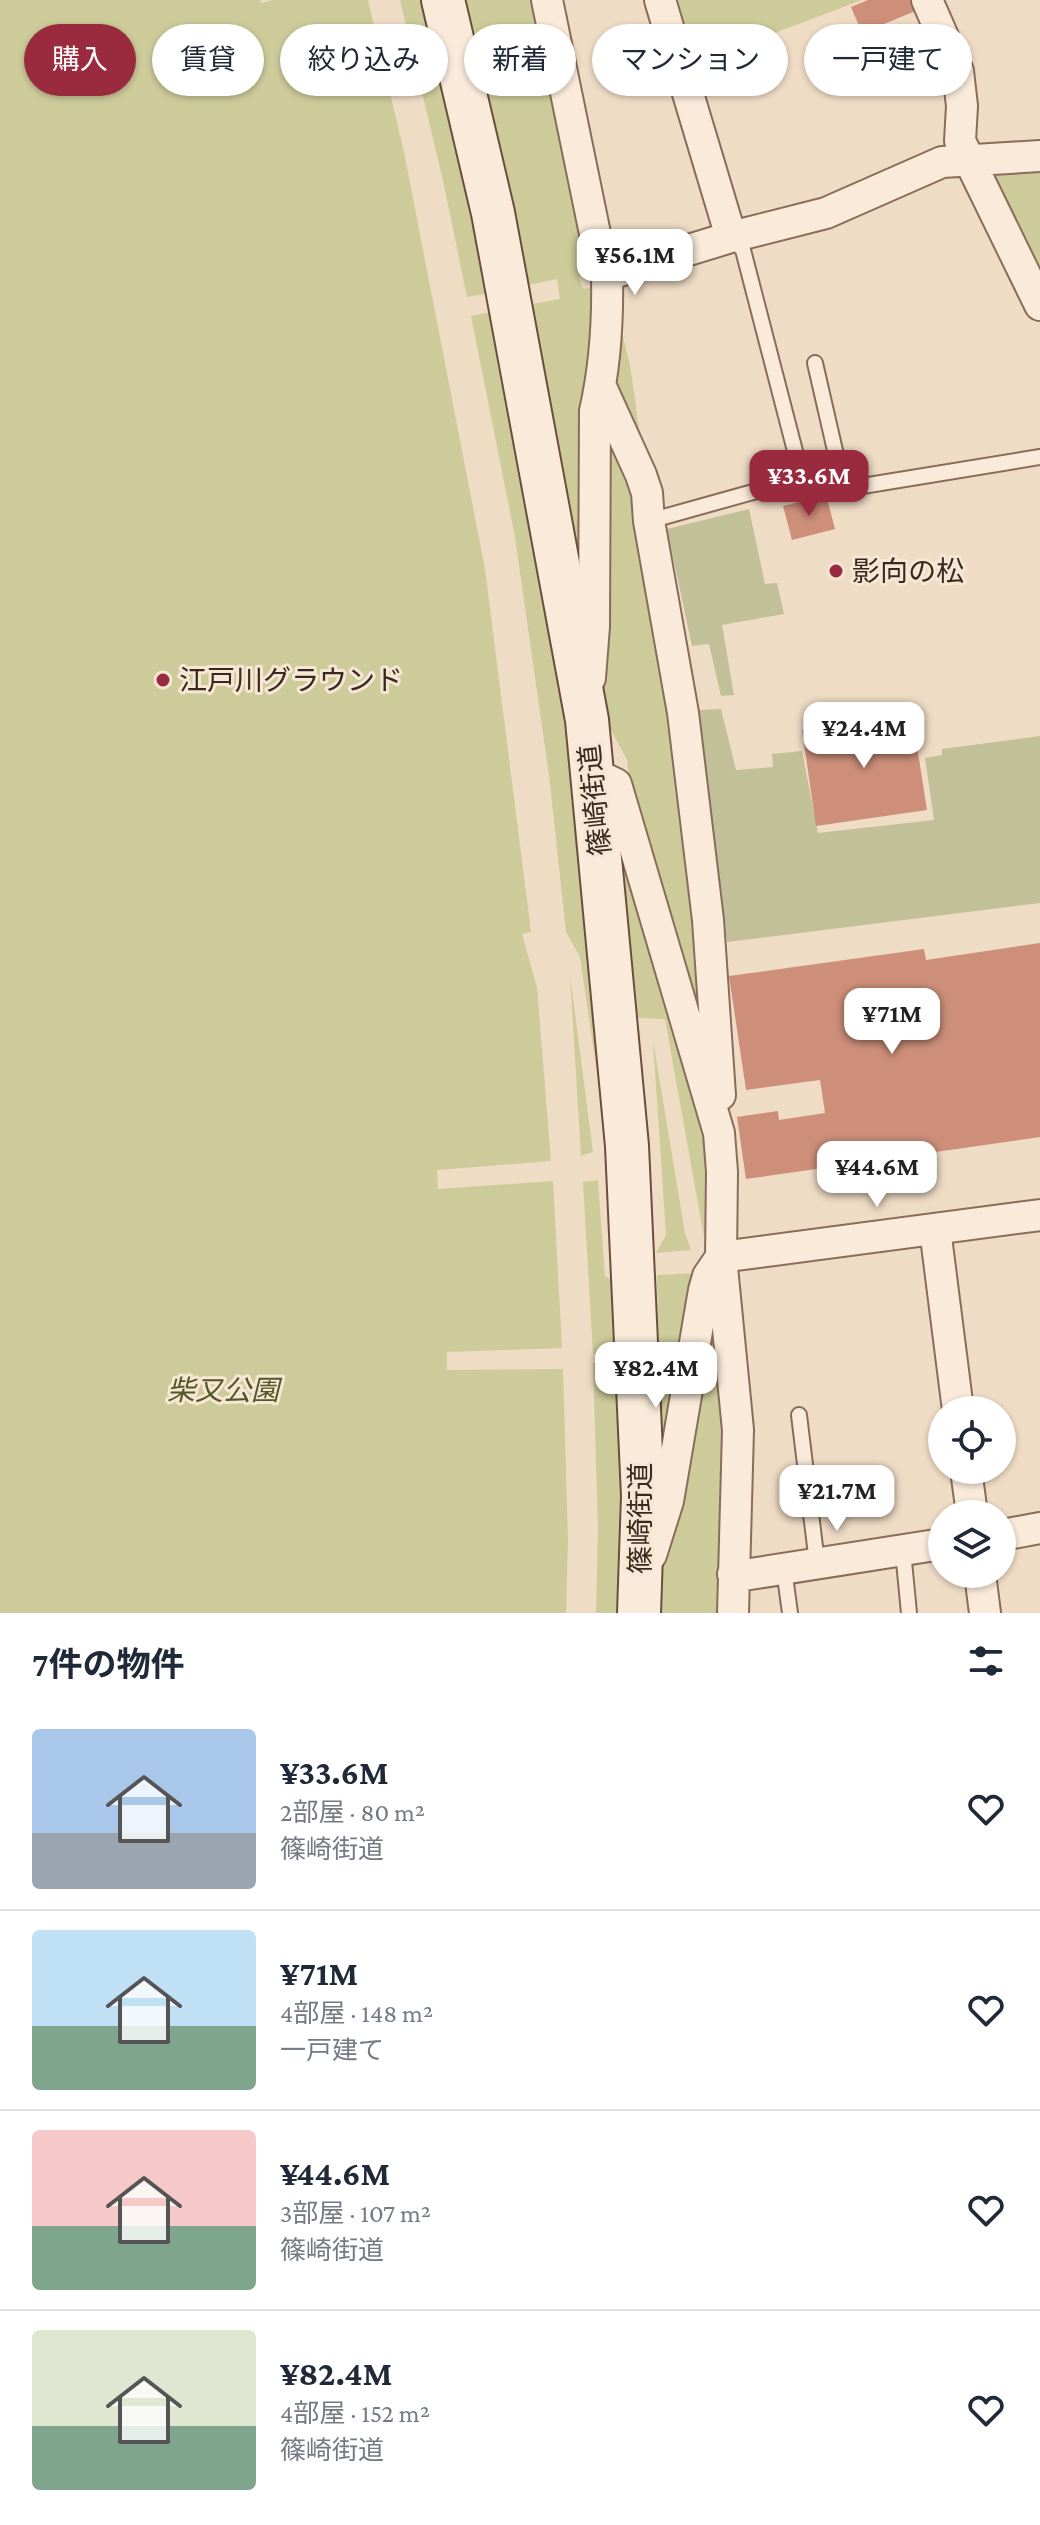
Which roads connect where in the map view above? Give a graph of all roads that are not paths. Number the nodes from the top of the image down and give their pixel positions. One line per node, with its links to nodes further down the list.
1 (443, 0): 16 (main road, 篠崎街道)
2 (547, 0): 8 (street)
3 (660, 0): 7 (street)
4 (927, 0): 6 (street)
5 (1040, 156): 6 (street)
6 (967, 160): 7 (street); 9 (street)
7 (731, 237): 8 (street); 14 (lane)
8 (607, 275): 11 (street)
9 (1040, 305)
10 (815, 363): 13 (lane)
11 (601, 387): 15 (street); 16 (street)
12 (1040, 457): 13 (lane)
13 (839, 468): 14 (lane)
14 (802, 478): 15 (lane)
15 (649, 521): 18 (street)
16 (587, 720): 17 (main road, 篠崎街道)
17 (593, 773): 18 (street); 32 (main road, 篠崎街道)
18 (719, 1133): 21 (street)
19 (1040, 1215): 20 (street)
20 (935, 1229): 21 (street); 22 (street)
21 (721, 1257): 30 (street); 32 (street)
22 (956, 1396)
23 (799, 1415): 28 (lane)
24 (1040, 1528): 25 (street)
25 (1016, 1532)
26 (928, 1547): 27 (street)
27 (903, 1551): 28 (street); 35 (lane)
28 (817, 1563): 29 (street)
29 (784, 1569): 30 (street); 34 (lane)
30 (733, 1574): 33 (street)
31 (982, 1588): 36 (street)
32 (639, 1601)
33 (733, 1613)
34 (790, 1613)
35 (909, 1613)
36 (985, 1613)

